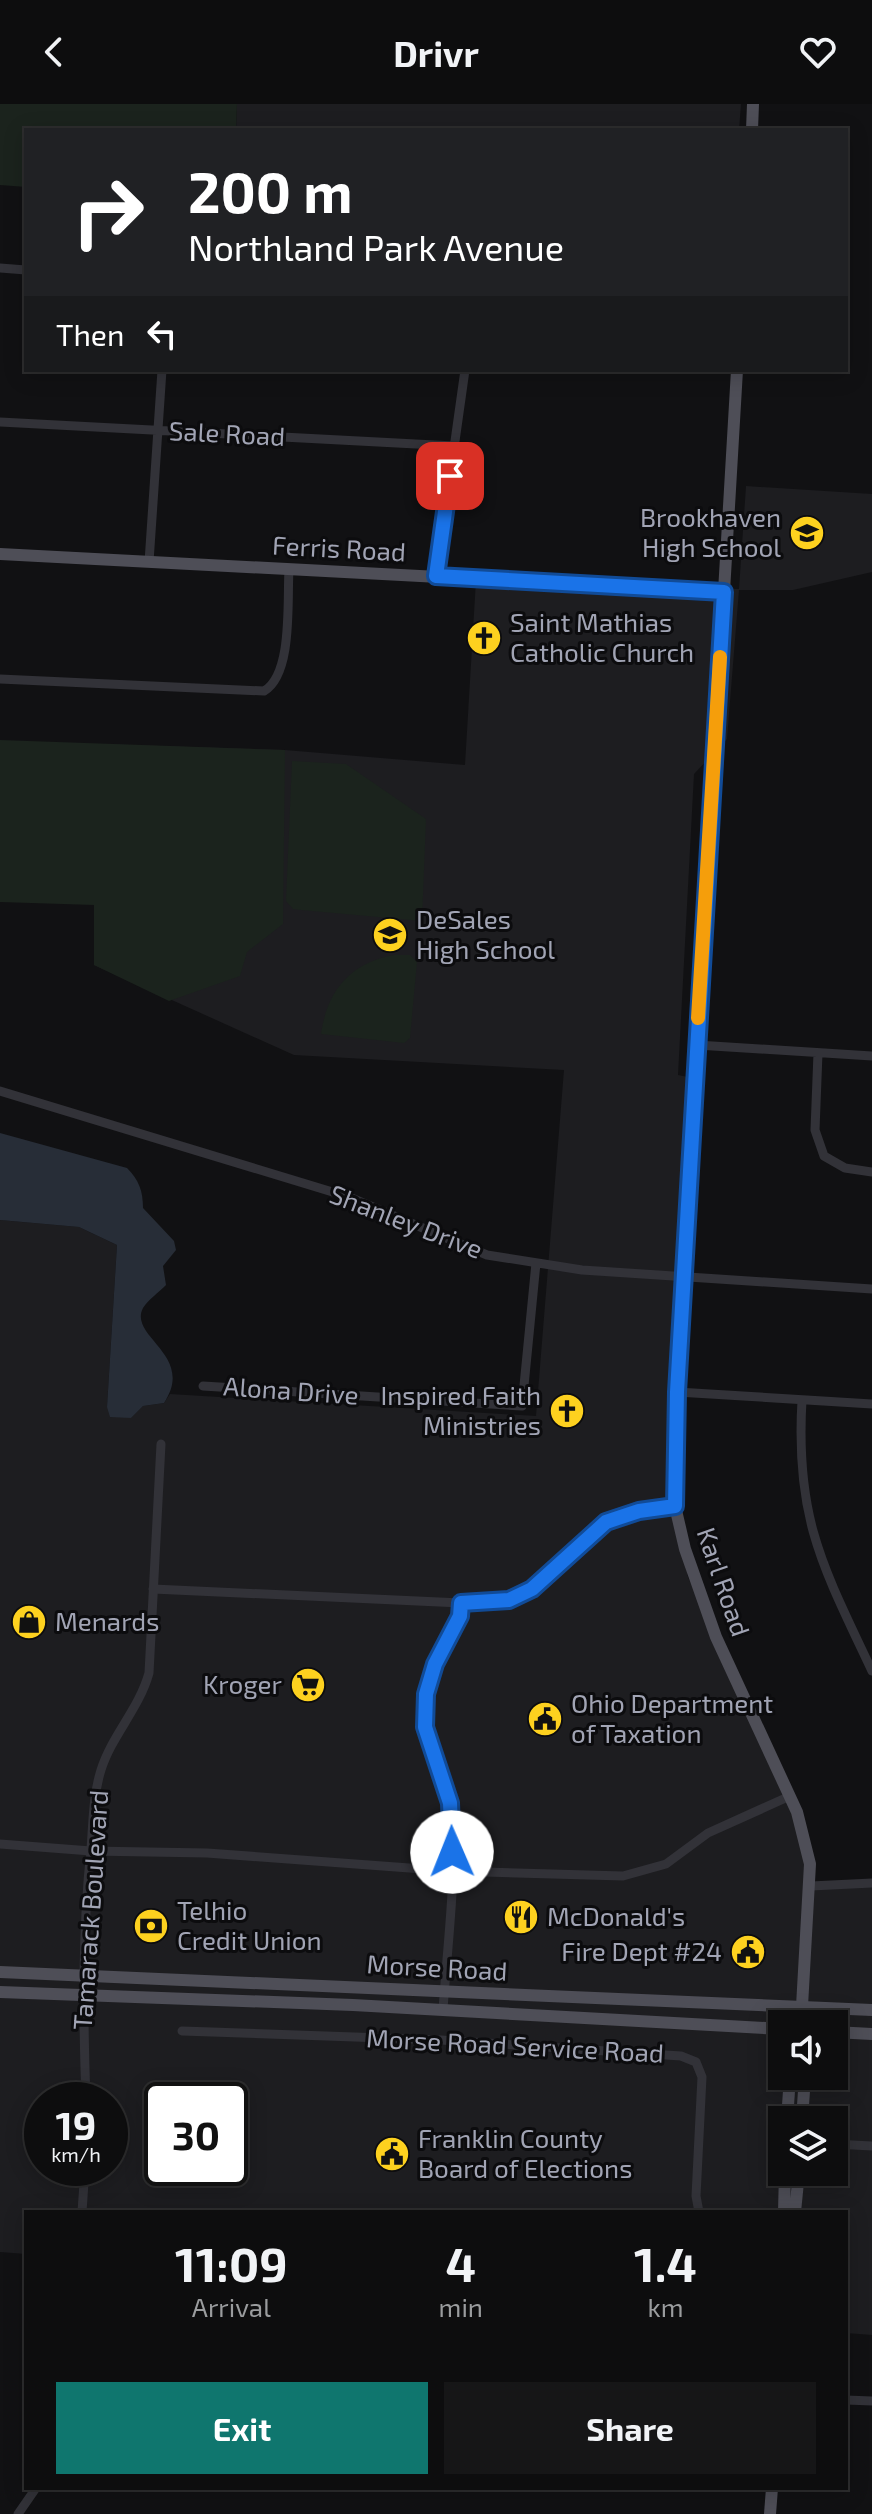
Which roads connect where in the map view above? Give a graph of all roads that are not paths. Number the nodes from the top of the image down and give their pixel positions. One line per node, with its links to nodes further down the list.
1 (753, 104): 2 (main road)
2 (752, 128)
3 (0, 268): 4 (street)
4 (24, 270)
5 (162, 372): 9 (street)
6 (465, 372): 10 (street)
7 (737, 372): 15 (main road, Karl Road)
8 (0, 422): 9 (street, Sale Road)
9 (158, 430): 10 (street, Sale Road); 12 (street)
10 (454, 446): 14 (street)
11 (0, 554): 12 (main road, Ferris Road)
12 (149, 562): 13 (main road, Ferris Road)
13 (289, 569): 14 (main road, Ferris Road); 16 (street)
14 (436, 576): 15 (main road, Ferris Road)
15 (724, 592): 17 (main road, Karl Road)
16 (0, 679)
17 (697, 1045): 18 (street); 23 (main road, Karl Road)
18 (818, 1053): 19 (street); 21 (street)
19 (872, 1056)
20 (0, 1091): 22 (street, Shanley Drive)
21 (872, 1172)
22 (536, 1263): 23 (street, Shanley Drive); 25 (street, Alona Drive)
23 (684, 1276): 24 (street, Shanley Drive); 26 (main road, Karl Road)
24 (872, 1289)
25 (203, 1386)
26 (677, 1392): 27 (street); 30 (main road, Karl Road)
27 (802, 1400): 28 (street); 33 (street)
28 (872, 1404)
29 (161, 1444): 31 (street, Tamarack Boulevard)
30 (675, 1506): 32 (street); 34 (main road, Karl Road)
31 (153, 1589): 32 (street); 36 (street, Tamarack Boulevard)
32 (461, 1603): 37 (street)
33 (872, 1671)
34 (790, 1796): 37 (street); 39 (main road, Karl Road)
35 (0, 1844): 36 (street)
36 (91, 1851): 37 (street); 41 (street, Tamarack Boulevard)
37 (450, 1871): 42 (street)
38 (872, 1883): 39 (street)
39 (811, 1886): 45 (main road, Karl Road)
40 (0, 1972): 41 (main road, Morse Road)
41 (84, 1975): 42 (main road, Morse Road); 44 (street, Tamarack Boulevard)
42 (444, 1990): 45 (main road, Morse Road); 46 (street)
43 (0, 1992): 44 (main road, Morse Road)
44 (83, 1994): 46 (main road, Morse Road); 53 (street, Tamarack Boulevard)
45 (802, 2005): 47 (main road, Karl Road); 48 (main road, Morse Road)
46 (443, 2010): 49 (main road, Morse Road)
47 (802, 2010)
48 (872, 2010)
49 (768, 2028)
50 (182, 2031): 60 (street, Morse Road Service Road)
51 (848, 2033): 52 (main road)
52 (872, 2034)
53 (85, 2082)
54 (848, 2145): 55 (street)
55 (872, 2146)
56 (84, 2186): 59 (street)
57 (785, 2186): 61 (main road)
58 (798, 2186): 62 (main road)
59 (82, 2210)
60 (699, 2210)
61 (784, 2210)
62 (795, 2210)
63 (848, 2400): 64 (street)
64 (872, 2401)
65 (35, 2490): 67 (street)
66 (772, 2490): 68 (main road)
67 (18, 2514)
68 (770, 2514)

